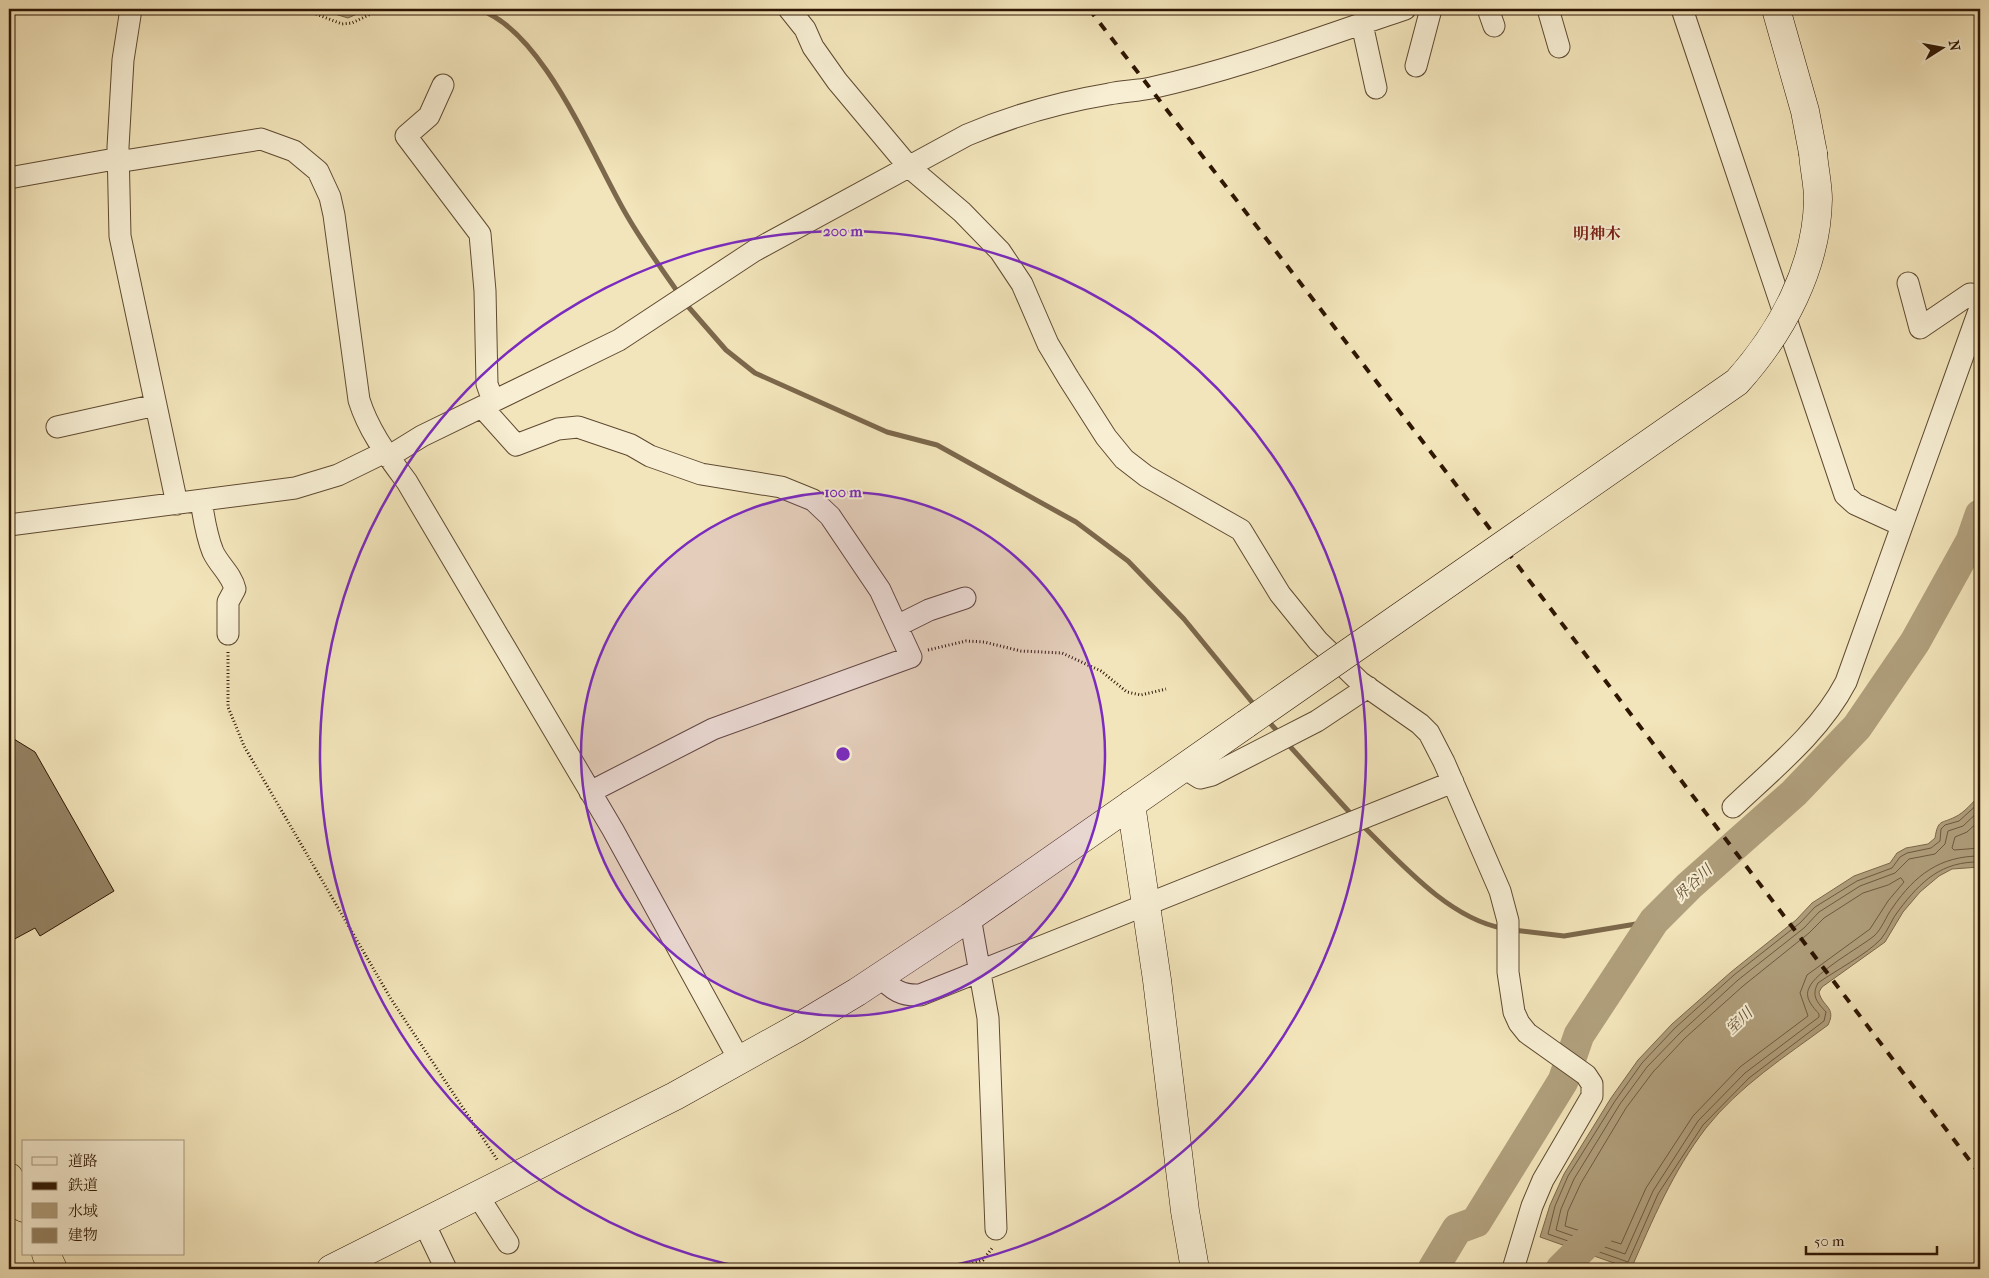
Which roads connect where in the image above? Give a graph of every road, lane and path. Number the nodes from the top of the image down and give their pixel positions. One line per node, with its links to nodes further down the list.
1 (131, 9): 15 (street)
2 (303, 9): 9 (path)
3 (789, 9): 16 (street)
4 (1405, 9): 10 (street)
5 (1431, 9): 12 (street)
6 (1548, 9): 11 (street)
7 (1682, 9): 28 (street)
8 (1776, 9): 35 (street, bridge)
9 (375, 12)
10 (1362, 24): 14 (street); 16 (street)
11 (1559, 47)
12 (1416, 66)
13 (443, 85): 21 (street)
14 (1376, 88)
15 (118, 160): 17 (street); 22 (street); 24 (street)
16 (909, 167): 21 (street); 33 (street)
17 (9, 178)
18 (1908, 284): 19 (street)
19 (1980, 295)
20 (1980, 308): 28 (street)
21 (487, 404): 24 (street); 30 (street)
22 (156, 405): 23 (street); 26 (street)
23 (57, 427)
24 (387, 455): 25 (street); 37 (street)
25 (202, 501): 26 (street); 31 (street)
26 (177, 504): 27 (street)
27 (9, 525)
28 (1901, 525): 39 (street)
29 (965, 598): 30 (street)
30 (897, 626): 32 (street)
31 (228, 634): 46 (path)
32 (911, 657): 34 (path); 37 (street)
33 (1368, 687): 35 (street); 36 (street)
34 (1166, 689)
35 (1184, 768): 38 (street)
36 (1453, 782): 40 (street); 58 (street)
37 (590, 792): 44 (street)
38 (1131, 804): 40 (street); 41 (street)
39 (1733, 807)
40 (1145, 904): 42 (street); 57 (street)
41 (970, 917): 42 (street); 43 (street)
42 (980, 972): 43 (street); 50 (street)
43 (880, 976): 44 (street)
44 (740, 1061): 46 (street)
45 (9, 1178): 48 (highway)
46 (510, 1180): 47 (street)
47 (478, 1196): 49 (street); 51 (street)
48 (22, 1204)
49 (424, 1223): 54 (street); 55 (street)
50 (996, 1229): 56 (path)
51 (508, 1243)
52 (47, 1256): 53 (highway)
53 (53, 1269)
54 (331, 1269)
55 (446, 1269)
56 (956, 1269)
57 (1195, 1269)
58 (1513, 1269)

